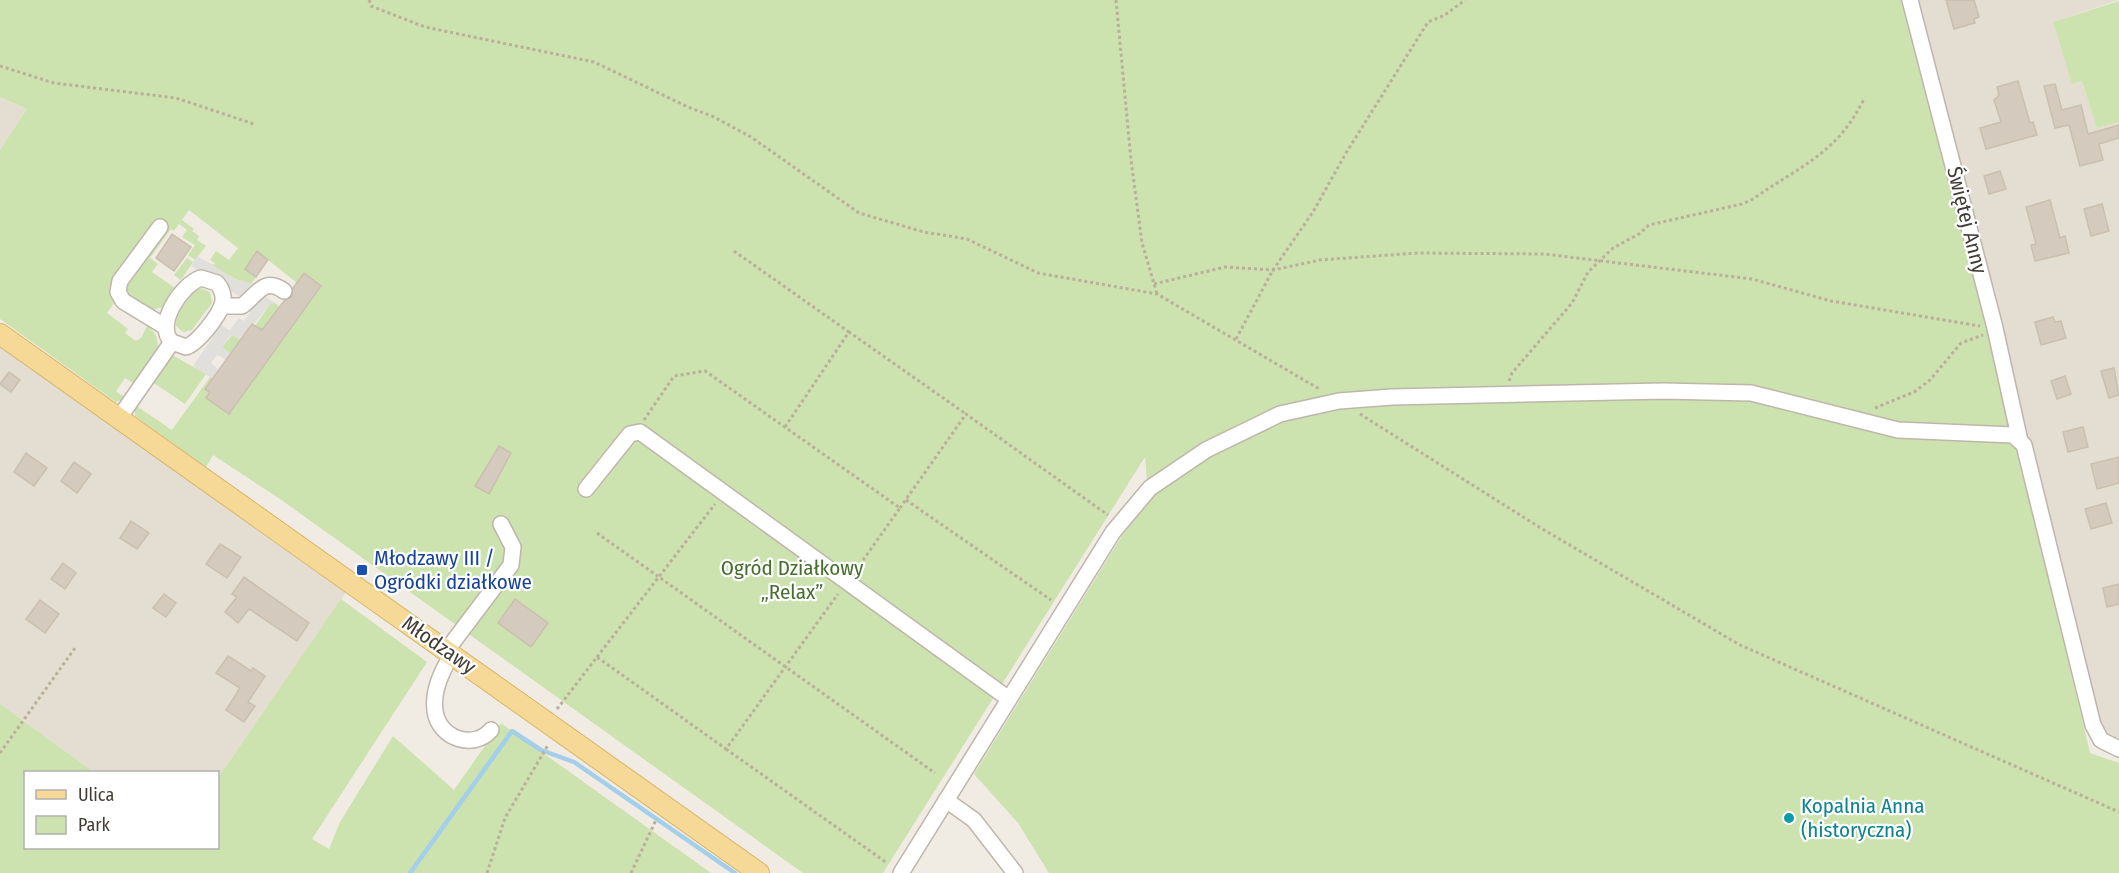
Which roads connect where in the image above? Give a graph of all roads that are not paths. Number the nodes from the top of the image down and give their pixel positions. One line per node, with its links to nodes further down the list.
1 (1910, 0): 9 (street, Świętej Anny)
2 (160, 226): 5 (street)
3 (284, 291): 4 (street)
4 (222, 306): 5 (street); 7 (street)
5 (164, 326): 7 (street)
6 (0, 334): 8 (main road, Młodzawy)
7 (171, 342): 8 (street)
8 (119, 418): 12 (main road, Młodzawy)
9 (2022, 443): 13 (street); 15 (street, Świętej Anny)
10 (586, 489): 13 (street)
11 (501, 524): 12 (street)
12 (449, 652): 14 (street); 17 (main road, Młodzawy)
13 (1009, 699): 16 (street)
14 (491, 730)
15 (2119, 749)
16 (946, 800): 18 (street); 19 (street)
17 (759, 873)
18 (901, 873)
19 (1015, 873)

